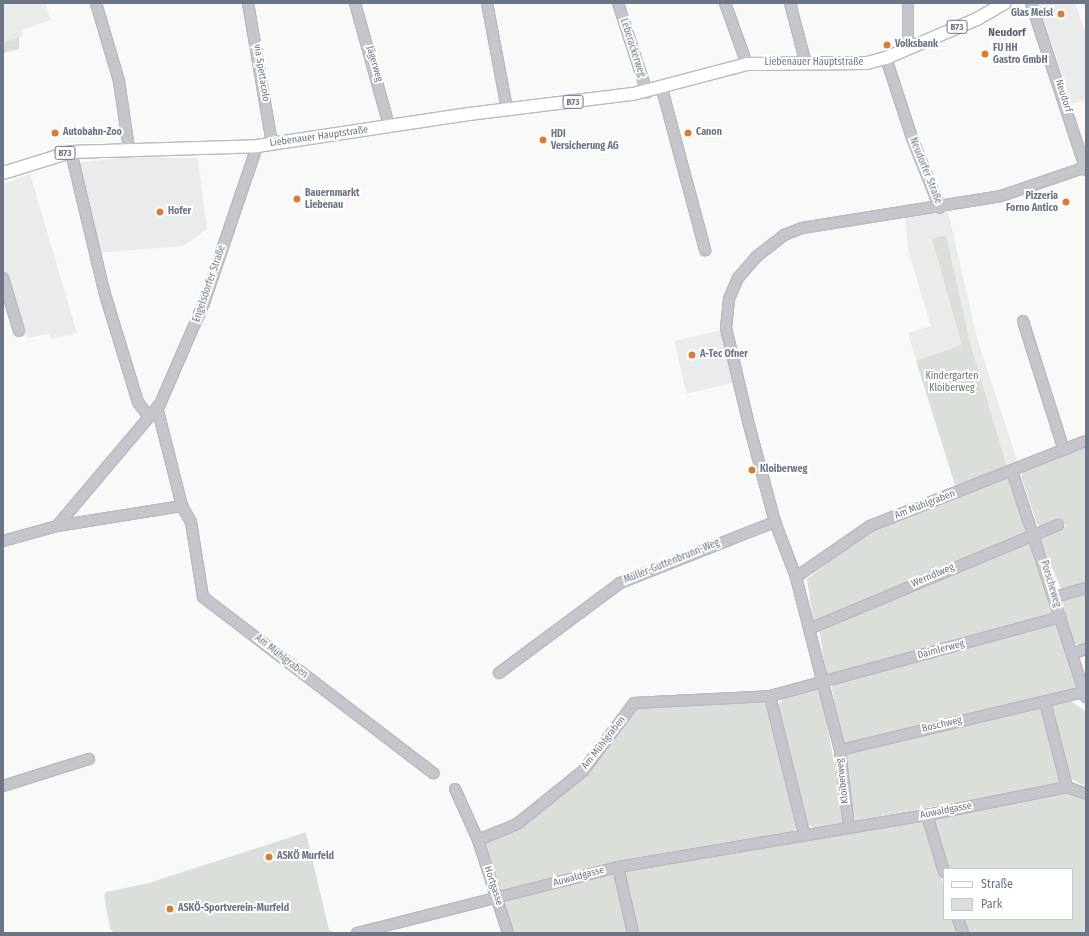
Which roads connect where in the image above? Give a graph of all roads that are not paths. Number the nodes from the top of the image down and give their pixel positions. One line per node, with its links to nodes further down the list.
1 (96, 3): 21 (street)
2 (248, 3): 19 (street, via Spettacolo)
3 (355, 3): 18 (street, Jägerweg)
4 (487, 3): 17 (street)
5 (618, 3): 16 (street, Leberackerweg)
6 (725, 3): 13 (street)
7 (790, 3): 14 (street)
8 (908, 3): 11 (street)
9 (1005, 3): 11 (main road, Liebenauer Hauptstraße / B73)
10 (1032, 3): 23 (street, Neudorf)
11 (908, 49): 12 (main road, Liebenauer Hauptstraße / B73)
12 (886, 58): 14 (main road, Liebenauer Hauptstraße / B73); 25 (street, Neudorfer Straße)
13 (747, 64): 14 (main road, Liebenauer Hauptstraße / B73); 15 (main road, Liebenauer Hauptstraße / B73)
14 (806, 64)
15 (662, 89): 16 (main road, Liebenauer Hauptstraße / B73); 26 (street)
16 (647, 92): 17 (main road, Liebenauer Hauptstraße / B73)
17 (508, 109): 18 (main road, Liebenauer Hauptstraße / B73)
18 (388, 126): 19 (main road, Liebenauer Hauptstraße / B73)
19 (272, 143): 20 (main road, Liebenauer Hauptstraße / B73)
20 (257, 146): 21 (main road, Liebenauer Hauptstraße / B73); 30 (street, Engelsdorfer Straße)
21 (129, 149): 22 (main road, Liebenauer Hauptstraße / B73)
22 (72, 158): 24 (main road, Liebenauer Hauptstraße / B73); 31 (street)
23 (1086, 168): 25 (street, Neudorfer Straße)
24 (3, 173)
25 (940, 208): 36 (street, Kloiberweg)
26 (705, 250)
27 (3, 278): 29 (street)
28 (1023, 321): 33 (street)
29 (19, 331)
30 (157, 407): 31 (street, Engelsdorfer Straße); 35 (street, Am Mühlgraben)
31 (148, 416): 38 (street, Engelsdorfer Straße)
32 (1086, 441): 33 (street, Am Mühlgraben)
33 (1064, 450): 34 (street, Am Mühlgraben)
34 (1012, 471): 39 (street, Porscheweg); 41 (street, Am Mühlgraben)
35 (182, 506): 38 (street); 55 (street, Am Mühlgraben)
36 (775, 522): 41 (street, Kloiberweg); 48 (street, Müller-Guttenbrunn-Weg)
37 (1058, 525): 39 (street, Werndlweg)
38 (57, 526): 40 (street)
39 (1034, 533): 43 (street, Porscheweg); 45 (street, Werndlweg)
40 (3, 541)
41 (796, 577): 45 (street, Kloiberweg)
42 (1086, 588): 43 (street)
43 (1055, 597): 44 (street, Porscheweg)
44 (1060, 617): 47 (street, Porscheweg); 49 (street, Daimlerweg)
45 (809, 629): 49 (street, Kloiberweg)
46 (1086, 649): 47 (street)
47 (1072, 654): 50 (street, Porscheweg)
48 (499, 673)
49 (822, 682): 51 (street, Am Mühlgraben); 53 (street, Kloiberweg)
50 (1085, 695): 52 (street, Boschweg)
51 (770, 696): 62 (street); 63 (street, Am Mühlgraben)
52 (1045, 702): 53 (street, Boschweg); 57 (street)
53 (840, 750): 61 (street, Kloiberweg)
54 (89, 759): 56 (street)
55 (433, 773)
56 (3, 786)
57 (1066, 787): 59 (street); 60 (street, Auwaldgasse)
58 (455, 789): 63 (street)
59 (1086, 794)
60 (927, 815): 61 (street, Auwaldgasse); 65 (street)
61 (849, 827): 62 (street, Auwaldgasse)
62 (804, 834): 64 (street, Auwaldgasse)
63 (478, 840): 66 (street, Hortgasse)
64 (618, 867): 66 (street, Auwaldgasse); 70 (street)
65 (943, 869)
66 (497, 900): 68 (street, Auwaldgasse); 69 (street, Hortgasse)
67 (958, 920): 71 (street)
68 (357, 933)
69 (508, 933)
70 (633, 933)
71 (963, 933)

